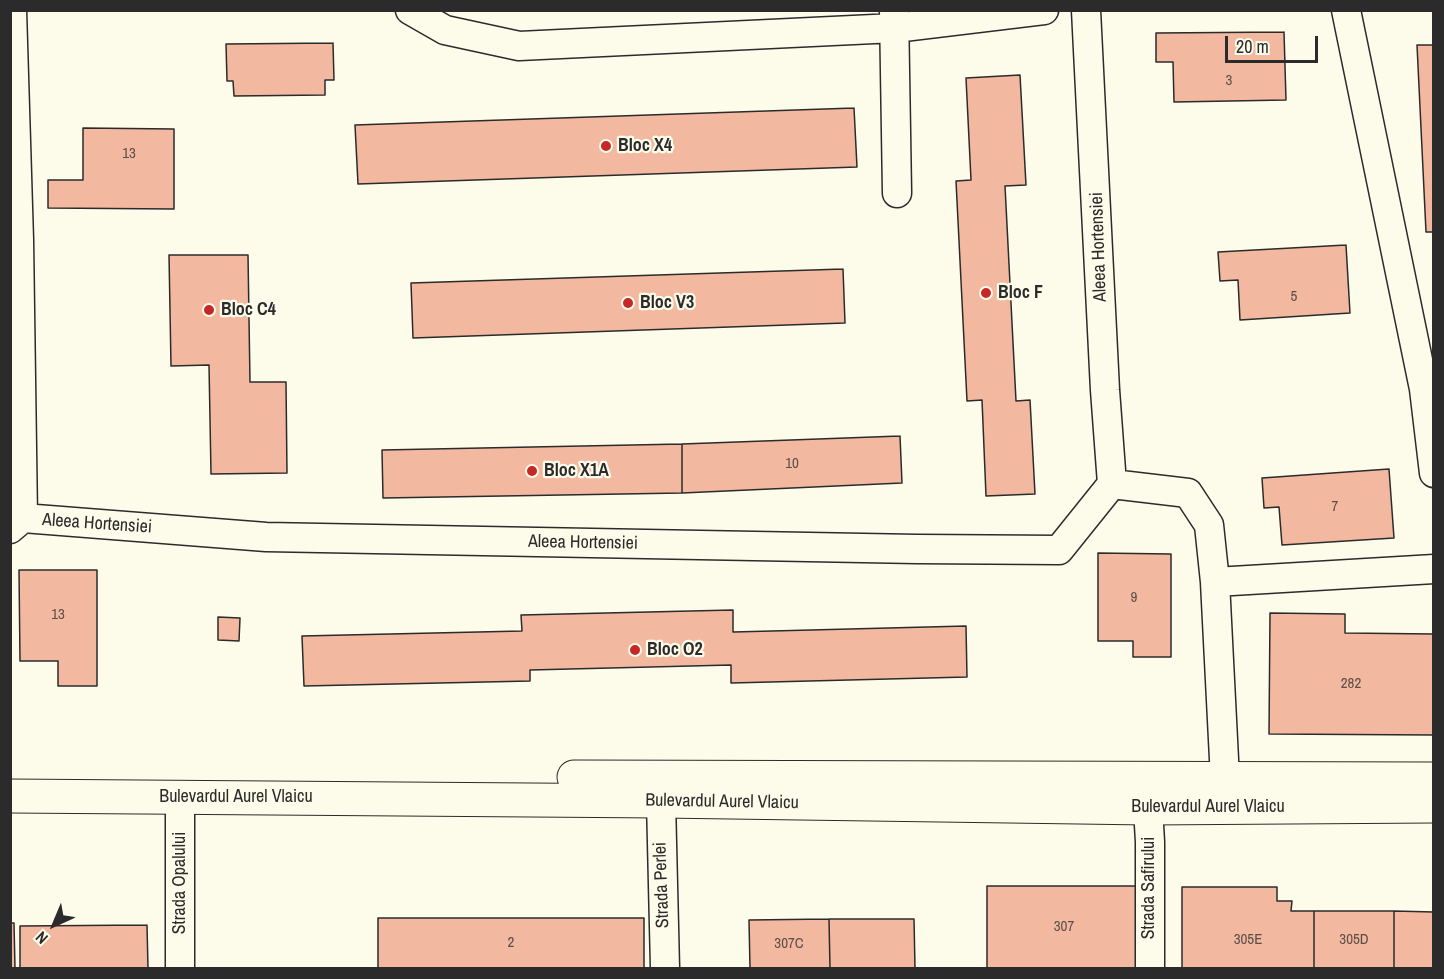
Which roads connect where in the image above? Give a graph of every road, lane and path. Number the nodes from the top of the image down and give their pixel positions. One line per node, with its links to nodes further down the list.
1 (12, 10): 10 (street)
2 (410, 10): 6 (street)
3 (1044, 10): 6 (street)
4 (1086, 10): 9 (street, Aleea Hortensiei)
5 (1346, 10): 8 (street)
6 (895, 19): 7 (street)
7 (897, 193)
8 (1434, 473)
9 (1112, 484): 10 (street, Aleea Hortensiei); 12 (street)
10 (17, 524)
11 (1434, 569): 12 (street)
12 (1215, 582): 15 (street)
13 (1434, 778): 15 (main road, Bulevardul Aurel Vlaicu)
14 (10, 780): 15 (main road, Bulevardul Aurel Vlaicu)
15 (1225, 780)
16 (10, 796): 17 (main road, Bulevardul Aurel Vlaicu)
17 (180, 797): 18 (main road, Bulevardul Aurel Vlaicu); 21 (street, Strada Opalului)
18 (661, 801): 20 (main road, Bulevardul Aurel Vlaicu); 22 (street, Strada Perlei)
19 (1434, 806): 20 (main road, Bulevardul Aurel Vlaicu)
20 (1148, 808): 23 (street, Strada Safirului)
21 (180, 969)
22 (665, 969)
23 (1150, 969)

